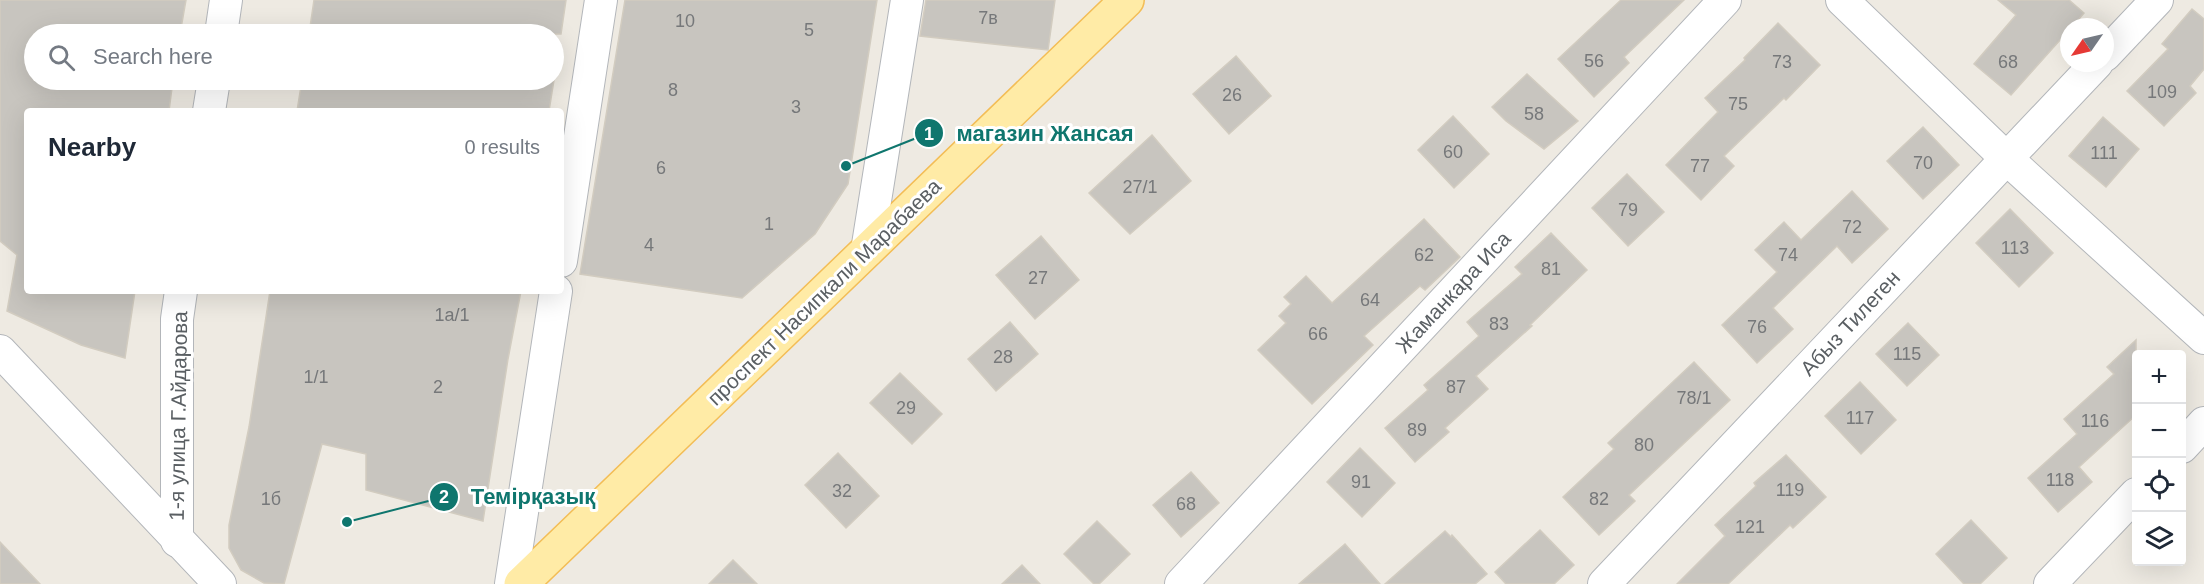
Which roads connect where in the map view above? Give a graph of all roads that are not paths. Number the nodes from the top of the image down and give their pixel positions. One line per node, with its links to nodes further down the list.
1 (226, 0): 8 (street)
2 (602, 0): 14 (street)
3 (907, 0): 15 (street)
4 (1127, 0): 15 (main road, проспект Насипкали Марабаева)
5 (1725, 0): 27 (street, Жаманкара Иса)
6 (1842, 0): 13 (street)
7 (2157, 0): 9 (street)
8 (222, 24)
9 (2114, 45)
10 (2088, 72): 13 (street, Абыз Тилеген)
11 (212, 90): 12 (street)
12 (209, 108)
13 (2006, 158): 18 (street); 28 (street, Абыз Тилеген)
14 (564, 242)
15 (867, 251): 26 (main road, проспект Насипкали Марабаева)
16 (181, 294): 23 (street, 1-я улица Г.Айдарова)
17 (556, 294): 25 (street)
18 (2204, 338)
19 (0, 351): 23 (street)
20 (2204, 423): 21 (street)
21 (2186, 442)
22 (2132, 498): 29 (street)
23 (177, 541): 24 (street)
24 (220, 584)
25 (511, 584)
26 (521, 584)
27 (1181, 584)
28 (1604, 584)
29 (2050, 584)

